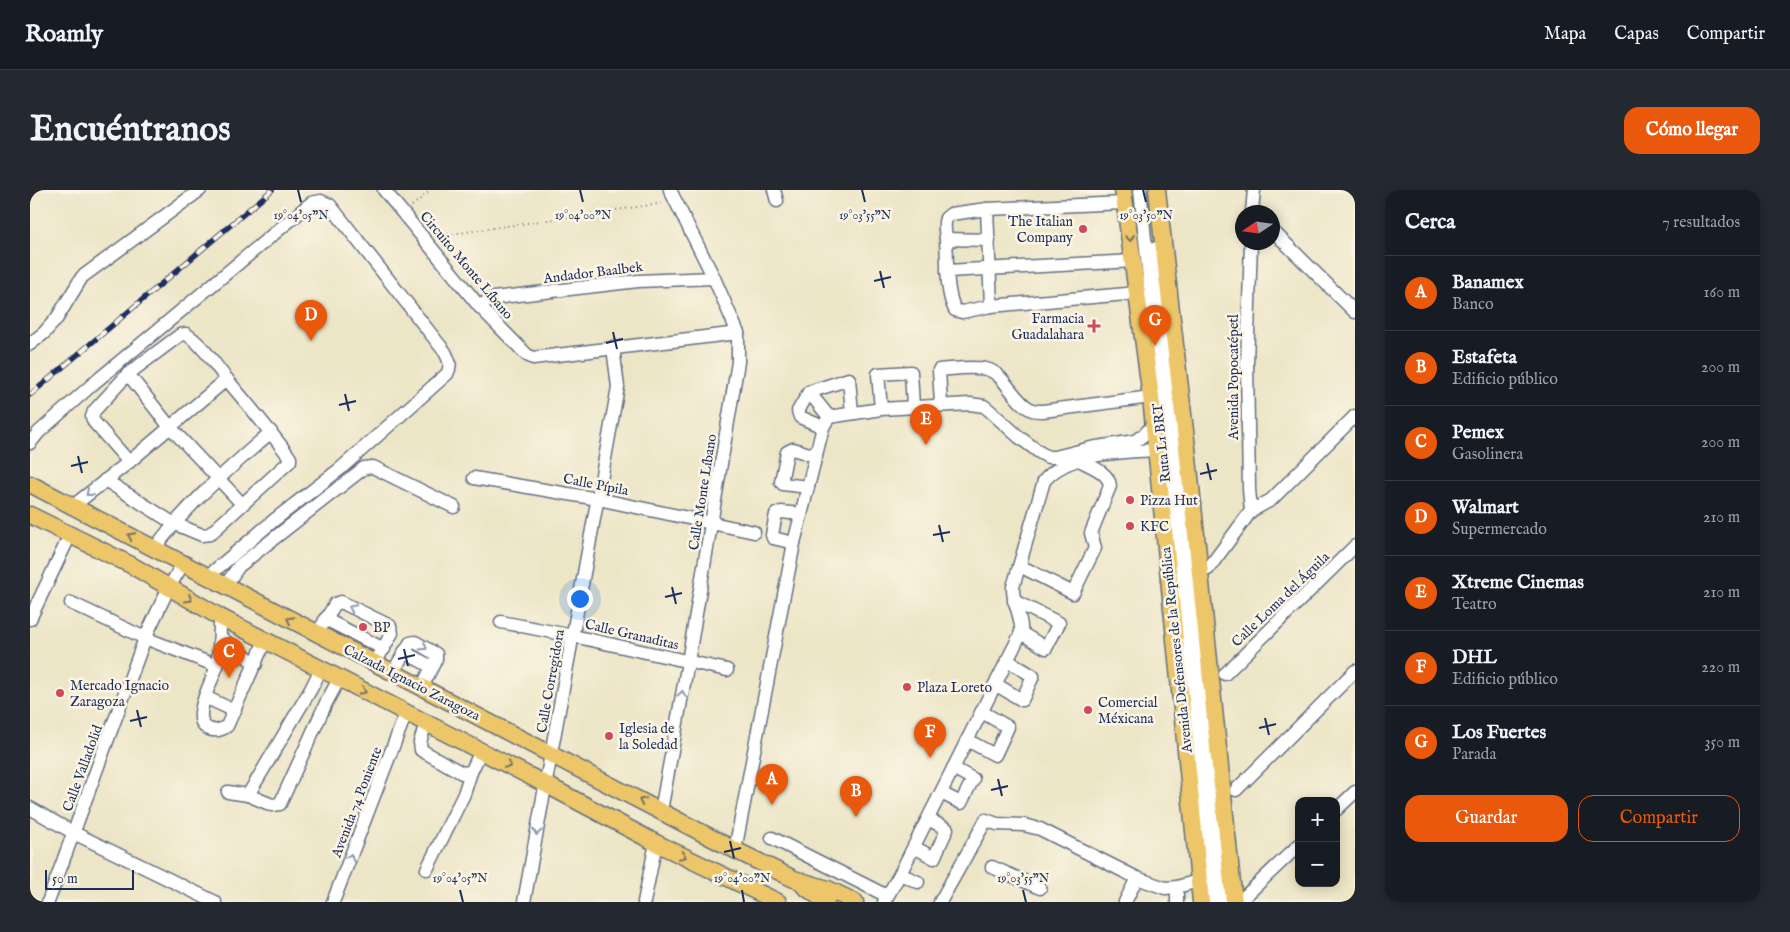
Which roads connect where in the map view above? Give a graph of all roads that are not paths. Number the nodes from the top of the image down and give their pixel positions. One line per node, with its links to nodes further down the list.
1 (200, 190): 24 (street)
2 (384, 190): 20 (street, Circuito Monte Líbano)
3 (1140, 190): 144 (street, Ruta L1 BRT)
4 (1150, 190): 145 (street, Ruta L1 BRT)
5 (1157, 190): 146 (main road)
6 (1254, 190): 9 (street)
7 (673, 196): 18 (street, Calle Monte Líbano)
8 (1124, 196): 10 (street); 15 (main road, Avenida Defensores de la República, one-way to 15)
9 (1253, 205)
10 (987, 209): 12 (street); 13 (street)
11 (1280, 238): 22 (street)
12 (946, 239): 13 (street); 17 (street)
13 (989, 240): 16 (street)
14 (1251, 250): 53 (street, Avenida Popocatépetl)
15 (1134, 261): 16 (street); 19 (main road, Avenida Defensores de la República)
16 (990, 268): 17 (street); 21 (street)
17 (947, 271): 21 (street)
18 (714, 278): 20 (street, Andador Baalbek); 23 (street, Calle Monte Líbano)
19 (1138, 293): 21 (street); 29 (main road, Avenida Defensores de la República)
20 (479, 306): 25 (street, Circuito Monte Líbano)
21 (991, 306)
22 (1355, 312)
23 (738, 333): 25 (street, Circuito Monte Líbano); 57 (street, Calle Monte Líbano)
24 (30, 344)
25 (614, 347): 49 (street, Calle Corregidora)
26 (128, 374): 27 (street); 37 (street); 43 (street)
27 (226, 379): 37 (street); 38 (street)
28 (809, 392): 33 (street); 35 (street); 35 (street)
29 (1151, 397): 30 (street); 36 (main road, Avenida Defensores de la República)
30 (941, 404): 31 (street); 36 (street)
31 (913, 406): 32 (street); 32 (street)
32 (881, 409): 33 (street)
33 (852, 413): 35 (street)
34 (1355, 416): 53 (street)
35 (826, 422): 41 (street)
36 (1154, 425): 40 (main road, Avenida Defensores de la República)
37 (170, 427): 43 (street); 44 (street)
38 (271, 432): 44 (street); 50 (street)
39 (30, 444): 67 (street)
40 (1157, 450): 42 (street); 127 (main road, Avenida Defensores de la República)
41 (816, 456): 48 (street); 48 (street)
42 (1079, 460): 65 (street); 65 (street)
43 (129, 462): 46 (street)
44 (218, 478): 50 (street); 56 (street)
45 (474, 478): 49 (street, Calle Pípila)
46 (105, 480): 51 (street, one-way to 51); 56 (street)
47 (30, 484): 51 (main road, Calzada Ignacio Zaragoza)
48 (808, 487): 54 (street)
49 (598, 499): 57 (street, Calle Pípila); 77 (street, Calle Corregidora)
50 (242, 504): 56 (street)
51 (73, 506): 62 (main road, Calzada Ignacio Zaragoza, one-way to 51)
52 (454, 507): 68 (street)
53 (1251, 511): 66 (street)
54 (801, 514): 60 (street); 60 (street)
55 (30, 515): 59 (main road)
56 (173, 523): 62 (street)
57 (712, 523): 58 (street, Calle Pípila); 83 (street, Calle Monte Líbano)
58 (754, 532)
59 (70, 535): 64 (main road); 73 (street)
60 (794, 543): 120 (street)
61 (1355, 546): 91 (street, Calle Loma del Águila)
62 (155, 548): 63 (main road, Calzada Ignacio Zaragoza)
63 (178, 561): 64 (main road); 67 (main road, Calzada Ignacio Zaragoza); 69 (street, Calle Valladolid)
64 (131, 565): 69 (main road)
65 (1020, 566): 70 (street)
66 (1208, 569)
67 (206, 577): 68 (main road, Calzada Ignacio Zaragoza)
68 (225, 586): 75 (main road, Calzada Ignacio Zaragoza, one-way to 68)
69 (169, 587): 72 (main road, one-way to 72); 78 (street, Calle Valladolid)
70 (1014, 601): 76 (street); 76 (street)
71 (71, 603): 78 (street)
72 (220, 617): 79 (street); 80 (main road)
73 (30, 619)
74 (501, 622): 77 (street, Calle Granaditas)
75 (321, 626): 81 (street); 81 (street, one-way to 75); 84 (main road, Calzada Ignacio Zaragoza)
76 (1021, 633): 82 (street)
77 (574, 636): 83 (street, Calle Granaditas); 102 (street, Calle Corregidora)
78 (145, 638): 86 (street); 115 (street, Calle Valladolid)
79 (220, 638): 85 (street); 86 (street)
80 (265, 640): 85 (street); 87 (main road)
81 (384, 648): 84 (street)
82 (1007, 660): 93 (street); 93 (street)
83 (688, 662): 88 (street, Calle Granaditas); 113 (street, Calle Monte Líbano, one-way to 83)
84 (375, 663): 90 (main road, Calzada Ignacio Zaragoza)
85 (256, 664): 96 (street)
86 (217, 666): 95 (street)
87 (321, 669): 92 (main road); 110 (street)
88 (727, 670)
89 (1355, 671): 106 (street)
90 (393, 672): 94 (main road, Calzada Ignacio Zaragoza); 94 (street)
91 (1225, 674)
92 (339, 679): 98 (main road, one-way to 98); 110 (street)
93 (995, 684): 97 (street)
94 (422, 687): 102 (main road, Calzada Ignacio Zaragoza)
95 (205, 697): 96 (street); 96 (street)
96 (235, 711)
97 (982, 712): 100 (street); 100 (street)
98 (406, 714): 99 (main road); 134 (street, Avenida 74 Poniente, one-way to 98)
99 (426, 724): 101 (main road); 104 (street)
100 (967, 740): 103 (street)
101 (481, 751): 104 (street); 105 (main road, one-way to 105)
102 (551, 754): 105 (street, Calle Corregidora); 113 (main road, Calzada Ignacio Zaragoza, one-way to 102)
103 (953, 768): 109 (street); 109 (street)
104 (471, 772): 122 (street)
105 (545, 784): 117 (main road); 135 (street, Calle Corregidora, one-way to 135)
106 (1236, 790)
107 (228, 792): 110 (street)
108 (1355, 792): 111 (street)
109 (941, 793): 114 (street)
110 (248, 795)
111 (1340, 806)
112 (30, 808): 115 (street)
113 (661, 811): 120 (main road, Calzada Ignacio Zaragoza)
114 (928, 819): 118 (street); 118 (street)
115 (74, 833): 130 (street); 132 (street, Calle Valladolid)
116 (772, 838): 131 (street)
117 (656, 844): 136 (street); 137 (main road, one-way to 137)
118 (914, 847): 123 (street)
119 (1295, 849): 147 (street)
120 (734, 850): 125 (main road, Calzada Ignacio Zaragoza)
121 (992, 867): 129 (street)
122 (427, 869)
123 (900, 874): 126 (street); 131 (street)
124 (1137, 878): 128 (street); 140 (street); 141 (street)
125 (794, 879): 138 (main road, Calzada Ignacio Zaragoza); 139 (main road, Calzada Ignacio Zaragoza)
126 (918, 882)
127 (1198, 882): 128 (street); 143 (main road, Avenida Defensores de la República)
128 (1177, 887): 142 (street)
129 (1040, 888)
130 (190, 897): 133 (street)
131 (885, 899)
132 (48, 902)
133 (216, 902)
134 (332, 902)
135 (524, 902)
136 (644, 902)
137 (778, 902)
138 (826, 902)
139 (855, 902)
140 (940, 902)
141 (1125, 902)
142 (1177, 902)
143 (1201, 902)
144 (1213, 902)
145 (1222, 902)
146 (1234, 902)
147 (1239, 902)

